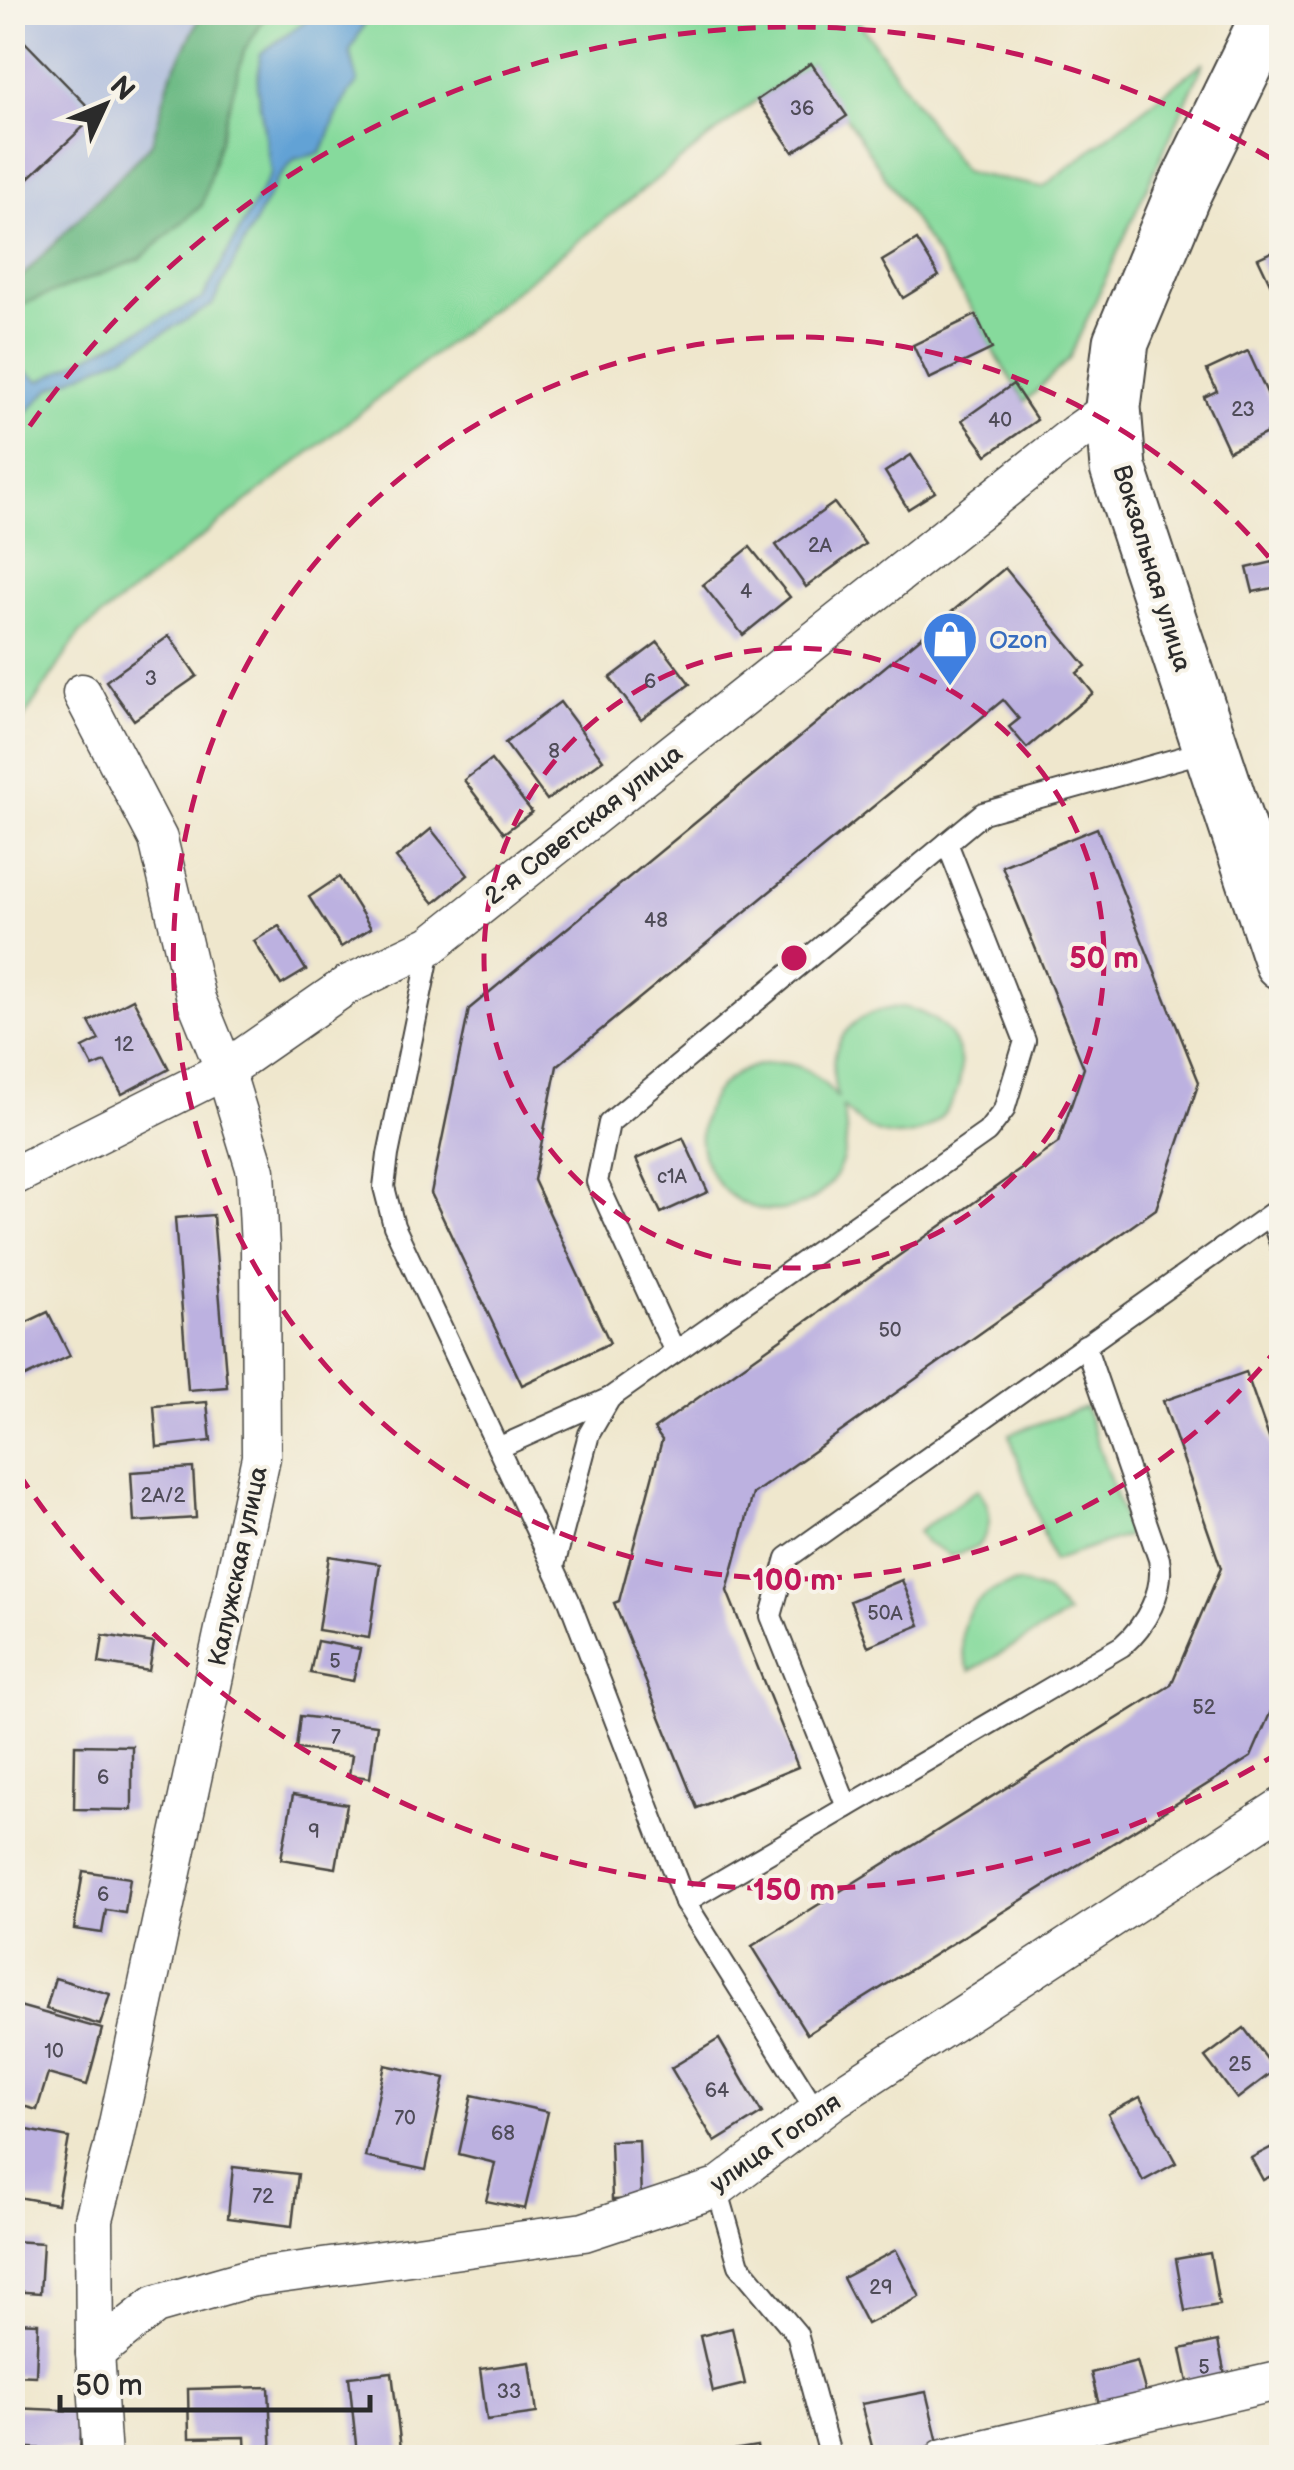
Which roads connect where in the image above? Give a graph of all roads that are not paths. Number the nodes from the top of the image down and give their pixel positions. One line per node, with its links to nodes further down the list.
1 (1271, 12): 2 (main road, Вокзальная улица)
2 (1113, 407): 4 (main road, Вокзальная улица); 7 (street, 2-я Советская улица)
3 (82, 693): 9 (street, Калужская улица)
4 (1211, 750): 5 (lane); 6 (main road, Вокзальная улица)
5 (948, 842): 14 (lane); 14 (lane)
6 (1270, 885): 8 (main road, Вокзальная улица)
7 (431, 945): 9 (street, 2-я Советская улица); 16 (lane)
8 (1282, 962)
9 (225, 1070): 10 (street, 2-я Советская улица); 23 (street, Калужская улица)
10 (12, 1176)
11 (1276, 1210): 12 (lane); 13 (lane)
12 (1282, 1249)
13 (1085, 1345): 18 (lane); 18 (lane)
14 (675, 1352): 15 (lane)
15 (610, 1398): 16 (lane); 17 (lane)
16 (498, 1448): 17 (lane)
17 (554, 1566): 20 (lane)
18 (847, 1807): 20 (lane)
19 (1282, 1807): 21 (street, улица Гоголя)
20 (685, 1902): 21 (lane)
21 (817, 2112): 22 (street, улица Гоголя)
22 (717, 2188): 23 (street, улица Гоголя); 26 (lane)
23 (95, 2353): 25 (street, Калужская улица)
24 (1282, 2380): 27 (street)
25 (102, 2458)
26 (831, 2458)
27 (944, 2458)

